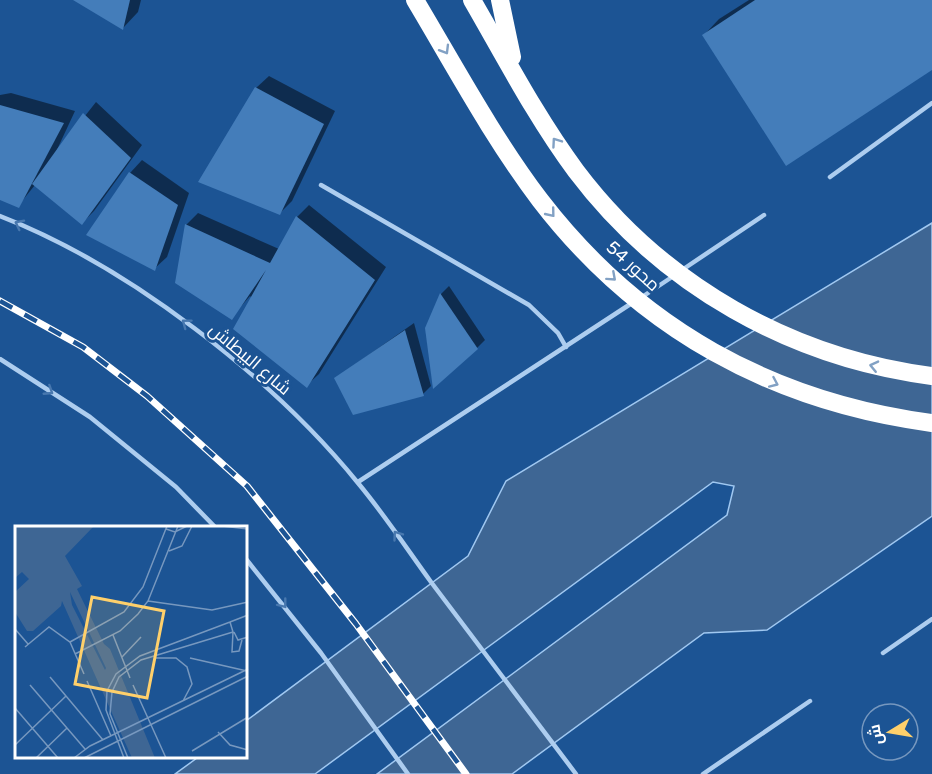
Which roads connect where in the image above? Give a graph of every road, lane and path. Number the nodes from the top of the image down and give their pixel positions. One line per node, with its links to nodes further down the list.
1 (415, 0): 13 (highway, محور 54, one-way to 13)
2 (472, 0): 4 (highway, محور 54)
3 (500, 0): 4 (highway)
4 (515, 74): 12 (highway, محور 54, one-way to 4)
5 (932, 104): 6 (lane)
6 (830, 177)
7 (321, 185): 10 (lane)
8 (764, 215): 10 (lane)
9 (0, 216): 14 (lane, شارع البيطاش, one-way to 9)
10 (566, 347): 14 (lane)
11 (0, 359): 15 (lane, one-way to 15)
12 (932, 376)
13 (932, 423)
14 (358, 482): 21 (lane, شارع البيطاش, one-way to 14)
15 (214, 526)
16 (248, 562): 20 (lane, one-way to 20)
17 (932, 619): 18 (lane)
18 (883, 653)
19 (810, 701): 22 (lane)
20 (408, 774)
21 (576, 774)
22 (703, 774)

